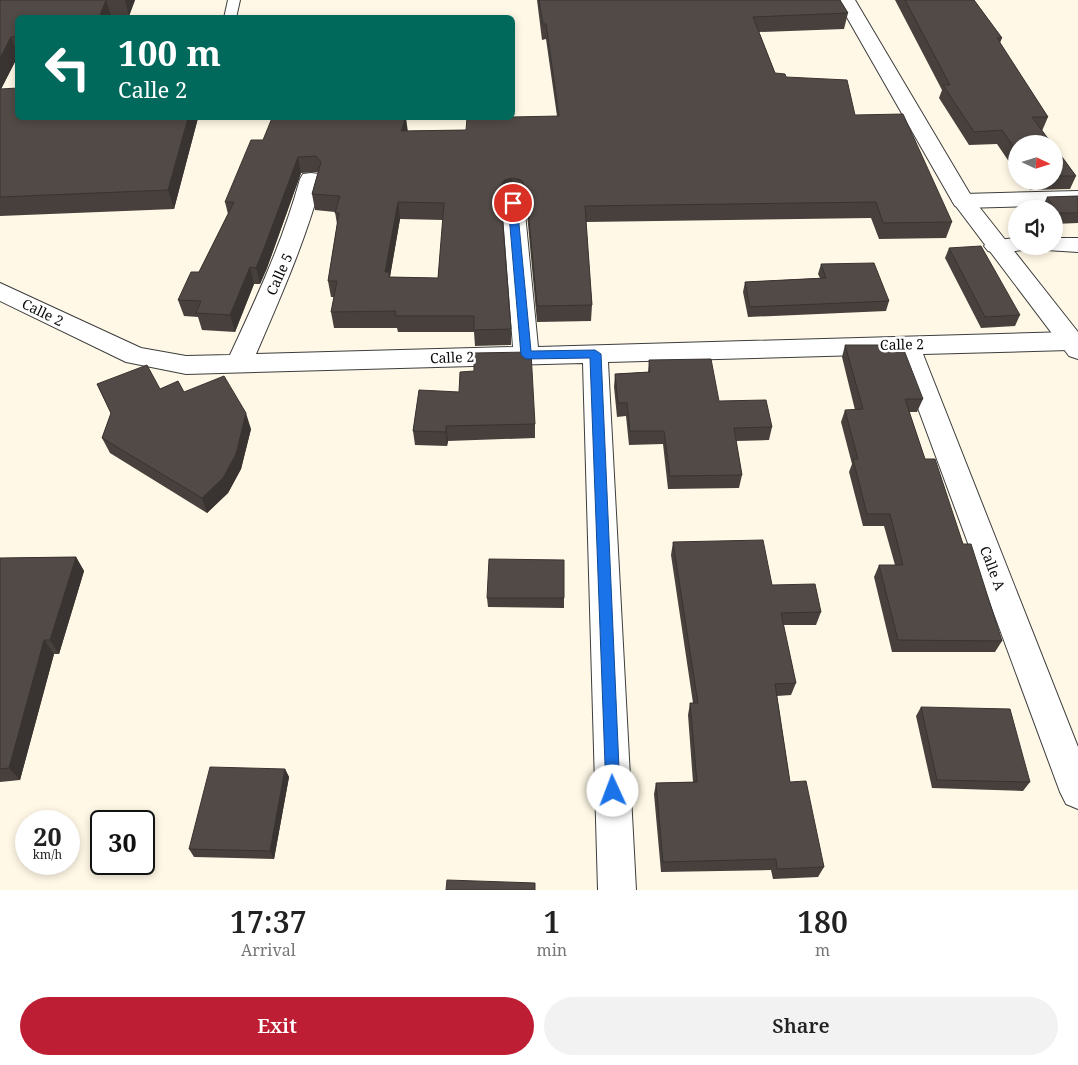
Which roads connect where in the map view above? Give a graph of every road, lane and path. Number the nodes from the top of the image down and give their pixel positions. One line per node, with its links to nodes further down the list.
1 (234, 0): 3 (lane)
2 (846, 0): 6 (street)
3 (231, 15)
4 (311, 180): 16 (street, Calle 5)
5 (1078, 198): 6 (street)
6 (963, 201): 10 (street)
7 (513, 203): 15 (street)
8 (1063, 244): 9 (street)
9 (1078, 244)
10 (1006, 245): 13 (street)
11 (0, 291): 16 (street, Calle 2)
12 (907, 344): 13 (street, Calle 2); 14 (street, Calle 2); 17 (street, Calle A)
13 (1074, 346)
14 (595, 354): 15 (street, Calle 2); 18 (street)
15 (526, 355): 16 (street, Calle 2)
16 (238, 365)
17 (1078, 792)
18 (617, 890)

